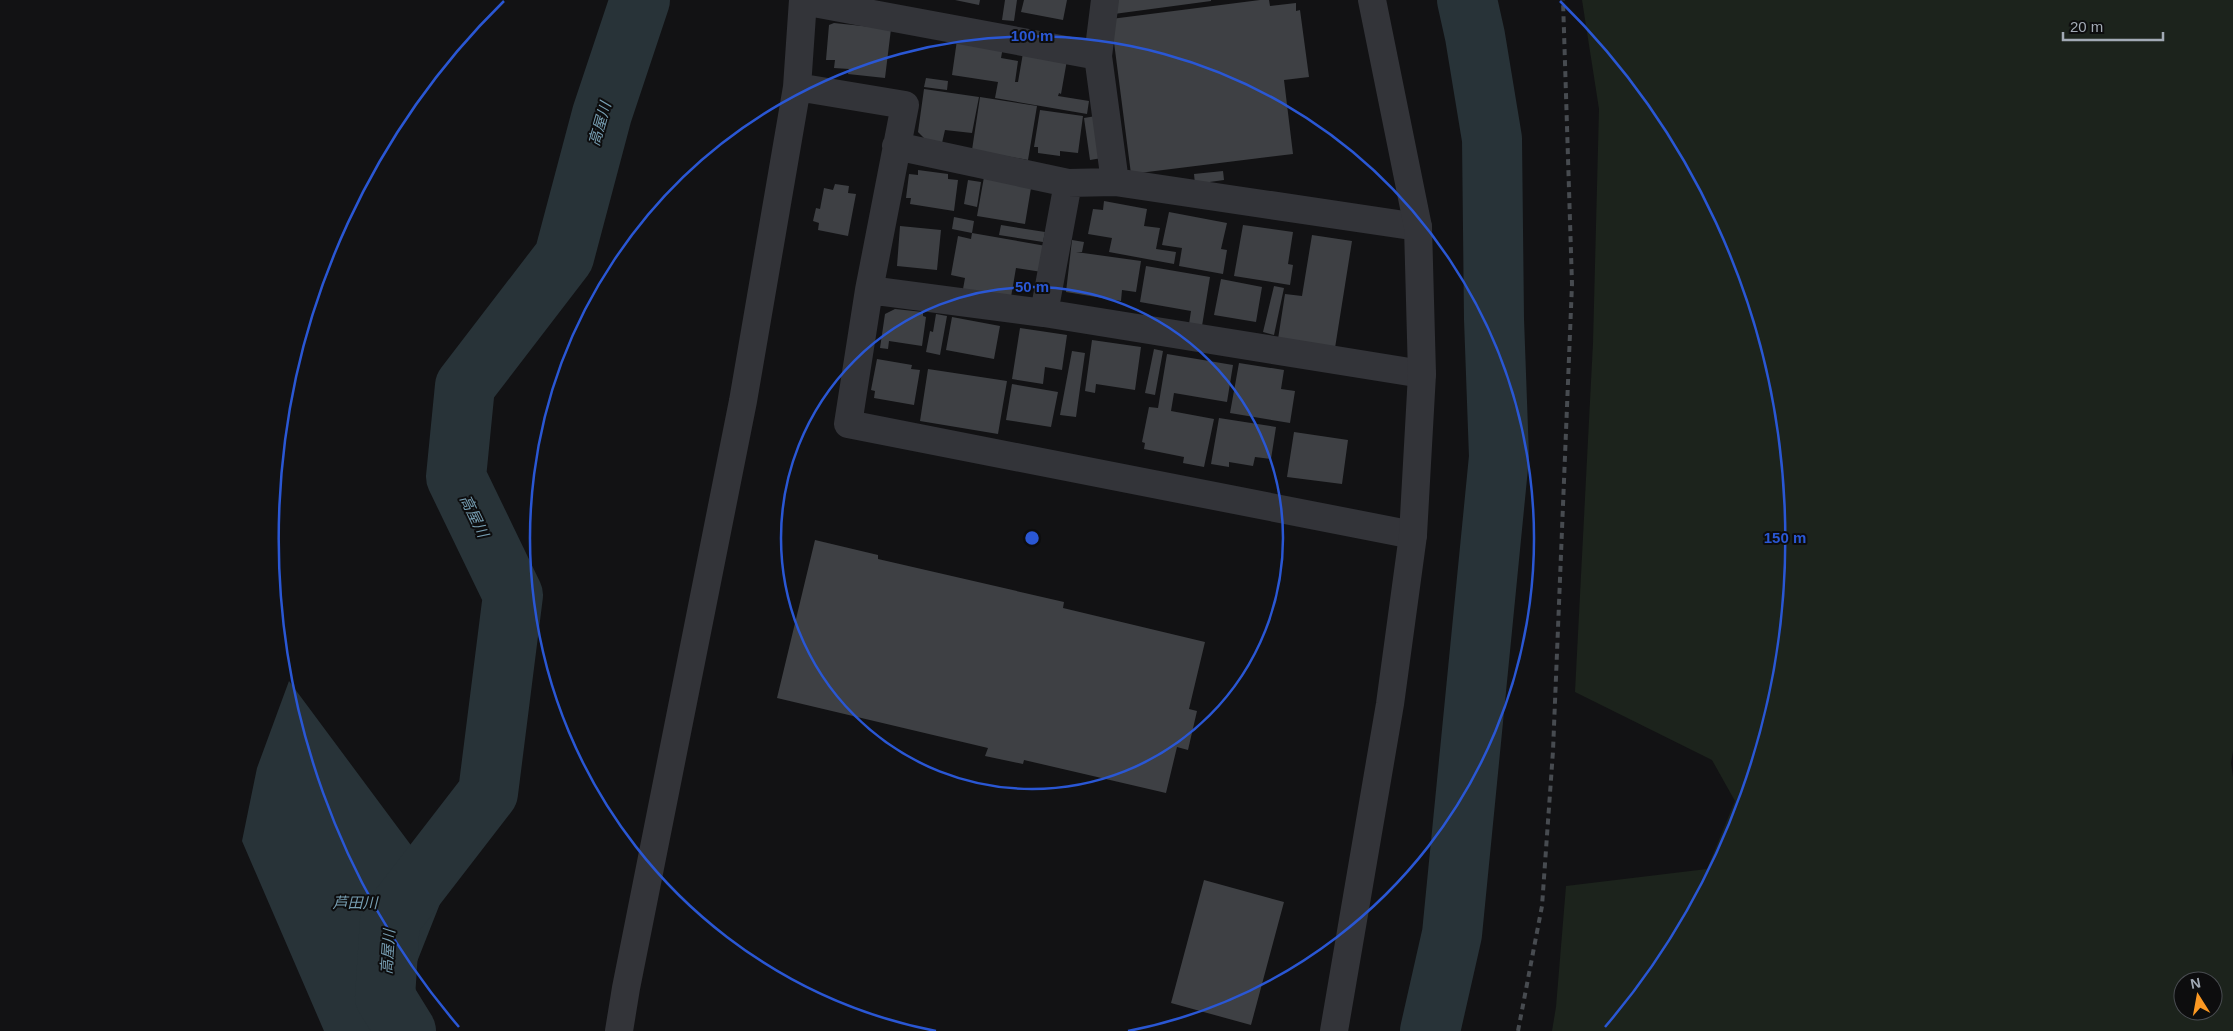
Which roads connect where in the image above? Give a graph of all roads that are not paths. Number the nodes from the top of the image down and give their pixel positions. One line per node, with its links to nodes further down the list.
1 (1105, 0): 4 (street)
2 (1372, 0): 9 (street)
3 (803, 1): 4 (street); 5 (street)
4 (1098, 56): 7 (street)
5 (797, 87): 6 (street); 14 (street)
6 (896, 146): 8 (street); 10 (street)
7 (1115, 182): 8 (street); 9 (street)
8 (1068, 183): 11 (street)
9 (1418, 227): 12 (street)
10 (869, 290): 11 (street); 13 (street)
11 (1044, 312): 12 (street)
12 (1422, 374): 13 (street)
13 (1414, 535): 15 (street)
14 (619, 1031)
15 (1334, 1031)

